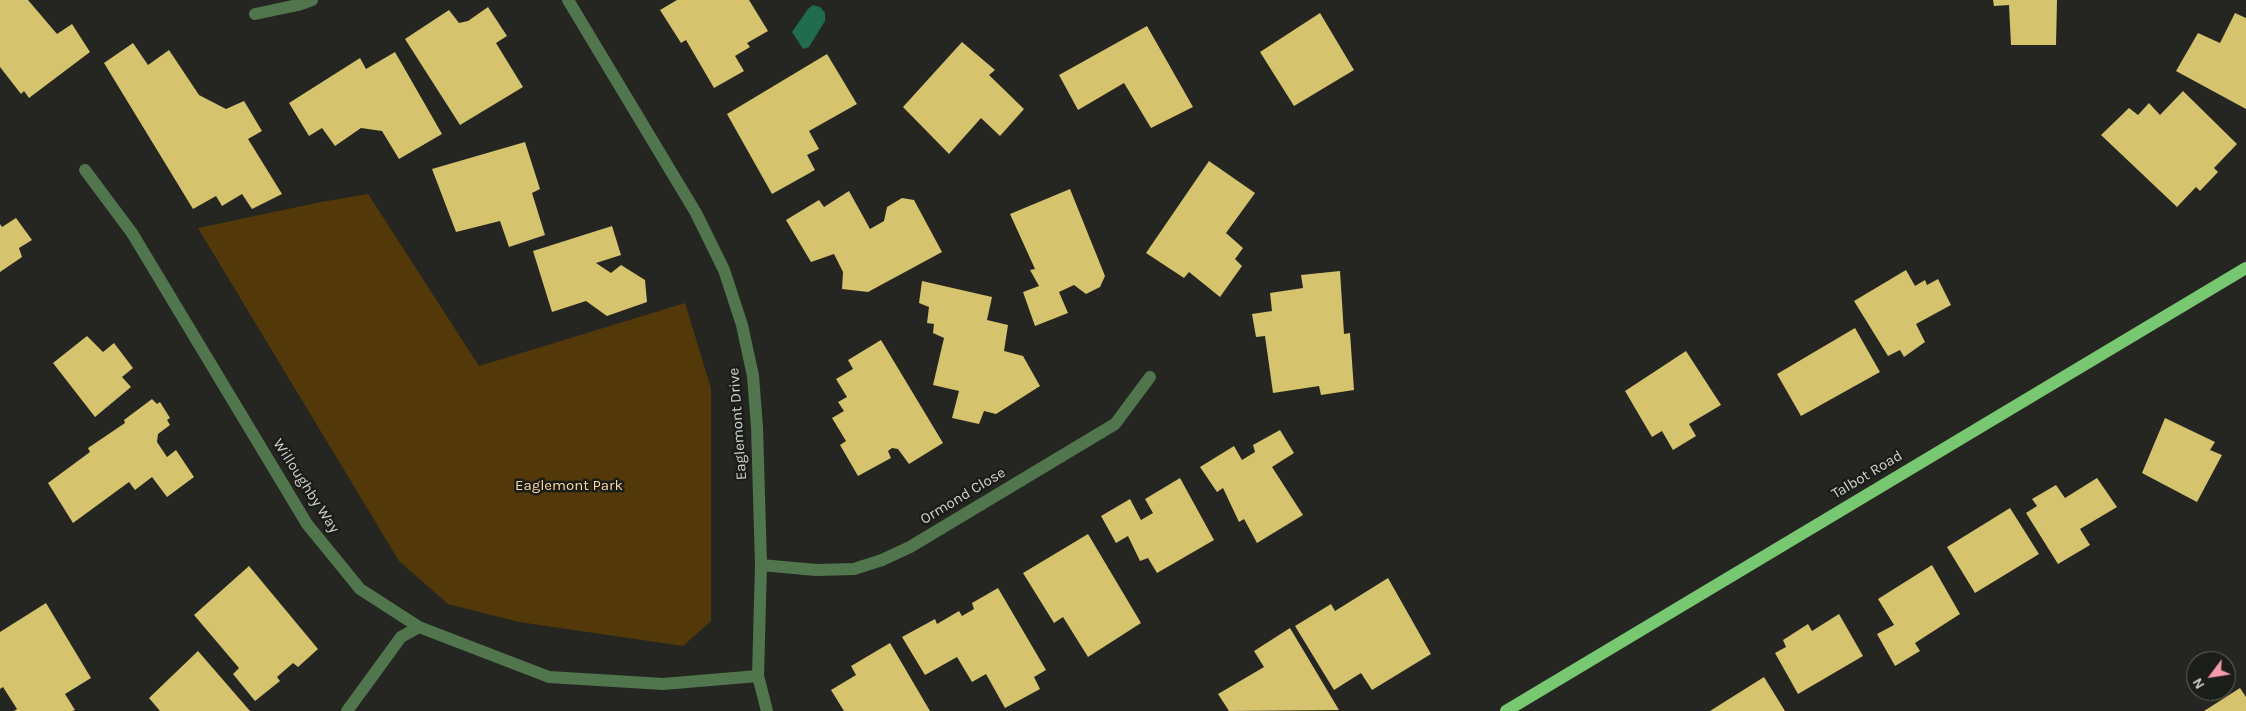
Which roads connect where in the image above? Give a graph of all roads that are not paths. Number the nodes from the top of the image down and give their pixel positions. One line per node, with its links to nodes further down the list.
1 (312, 0): 3 (street)
2 (568, 0): 7 (street, Eaglemont Drive)
3 (255, 14)
4 (85, 170): 8 (street, Willoughby Way)
5 (2246, 268): 12 (main road, Talbot Road)
6 (1150, 377): 7 (street, Ormond Close)
7 (761, 564): 9 (street, Eaglemont Drive)
8 (419, 627): 9 (street, Willoughby Way); 10 (street)
9 (758, 676): 11 (street, Eaglemont Drive)
10 (347, 711)
11 (767, 711)
12 (1506, 711)

